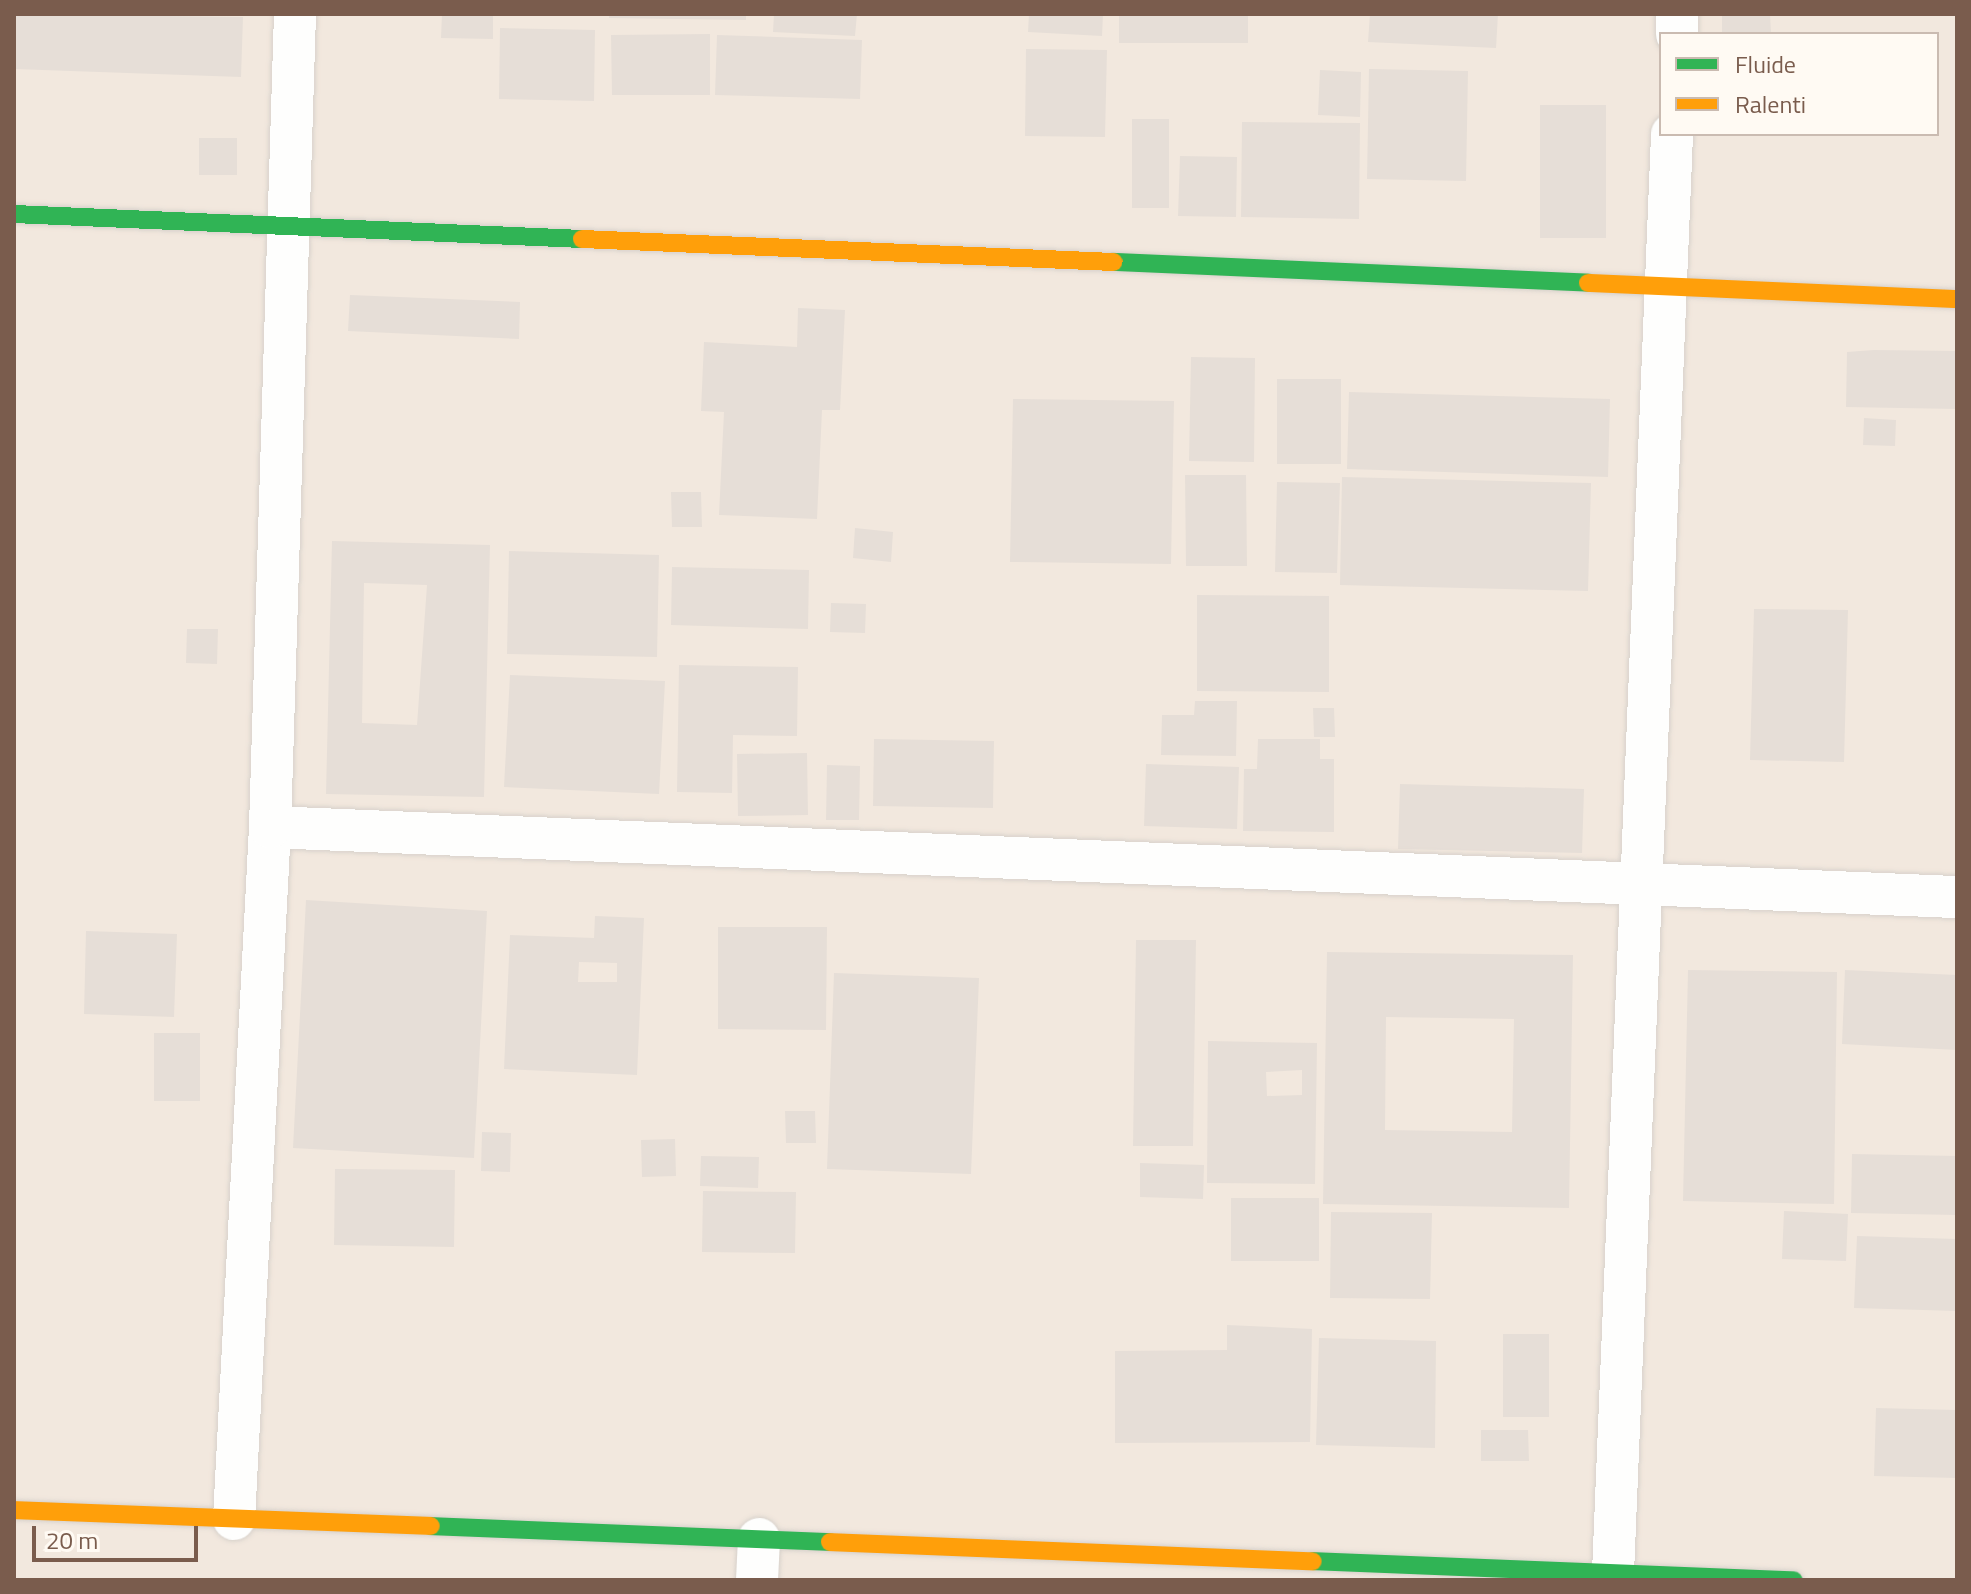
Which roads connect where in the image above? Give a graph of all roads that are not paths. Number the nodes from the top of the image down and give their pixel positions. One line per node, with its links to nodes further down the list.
1 (295, 14): 4 (street)
2 (1672, 136): 5 (street)
3 (14, 214): 4 (street)
4 (287, 225): 5 (street); 7 (street)
5 (1666, 286): 6 (street); 8 (street)
6 (1957, 299)
7 (270, 827): 8 (street); 11 (street)
8 (1641, 884): 9 (street); 14 (street)
9 (1957, 897)
10 (14, 1510): 11 (street)
11 (234, 1519): 12 (street)
12 (759, 1539): 13 (street); 15 (street)
13 (1378, 1572): 14 (street)
14 (1613, 1573): 16 (street)
15 (757, 1580)
16 (1794, 1580)

